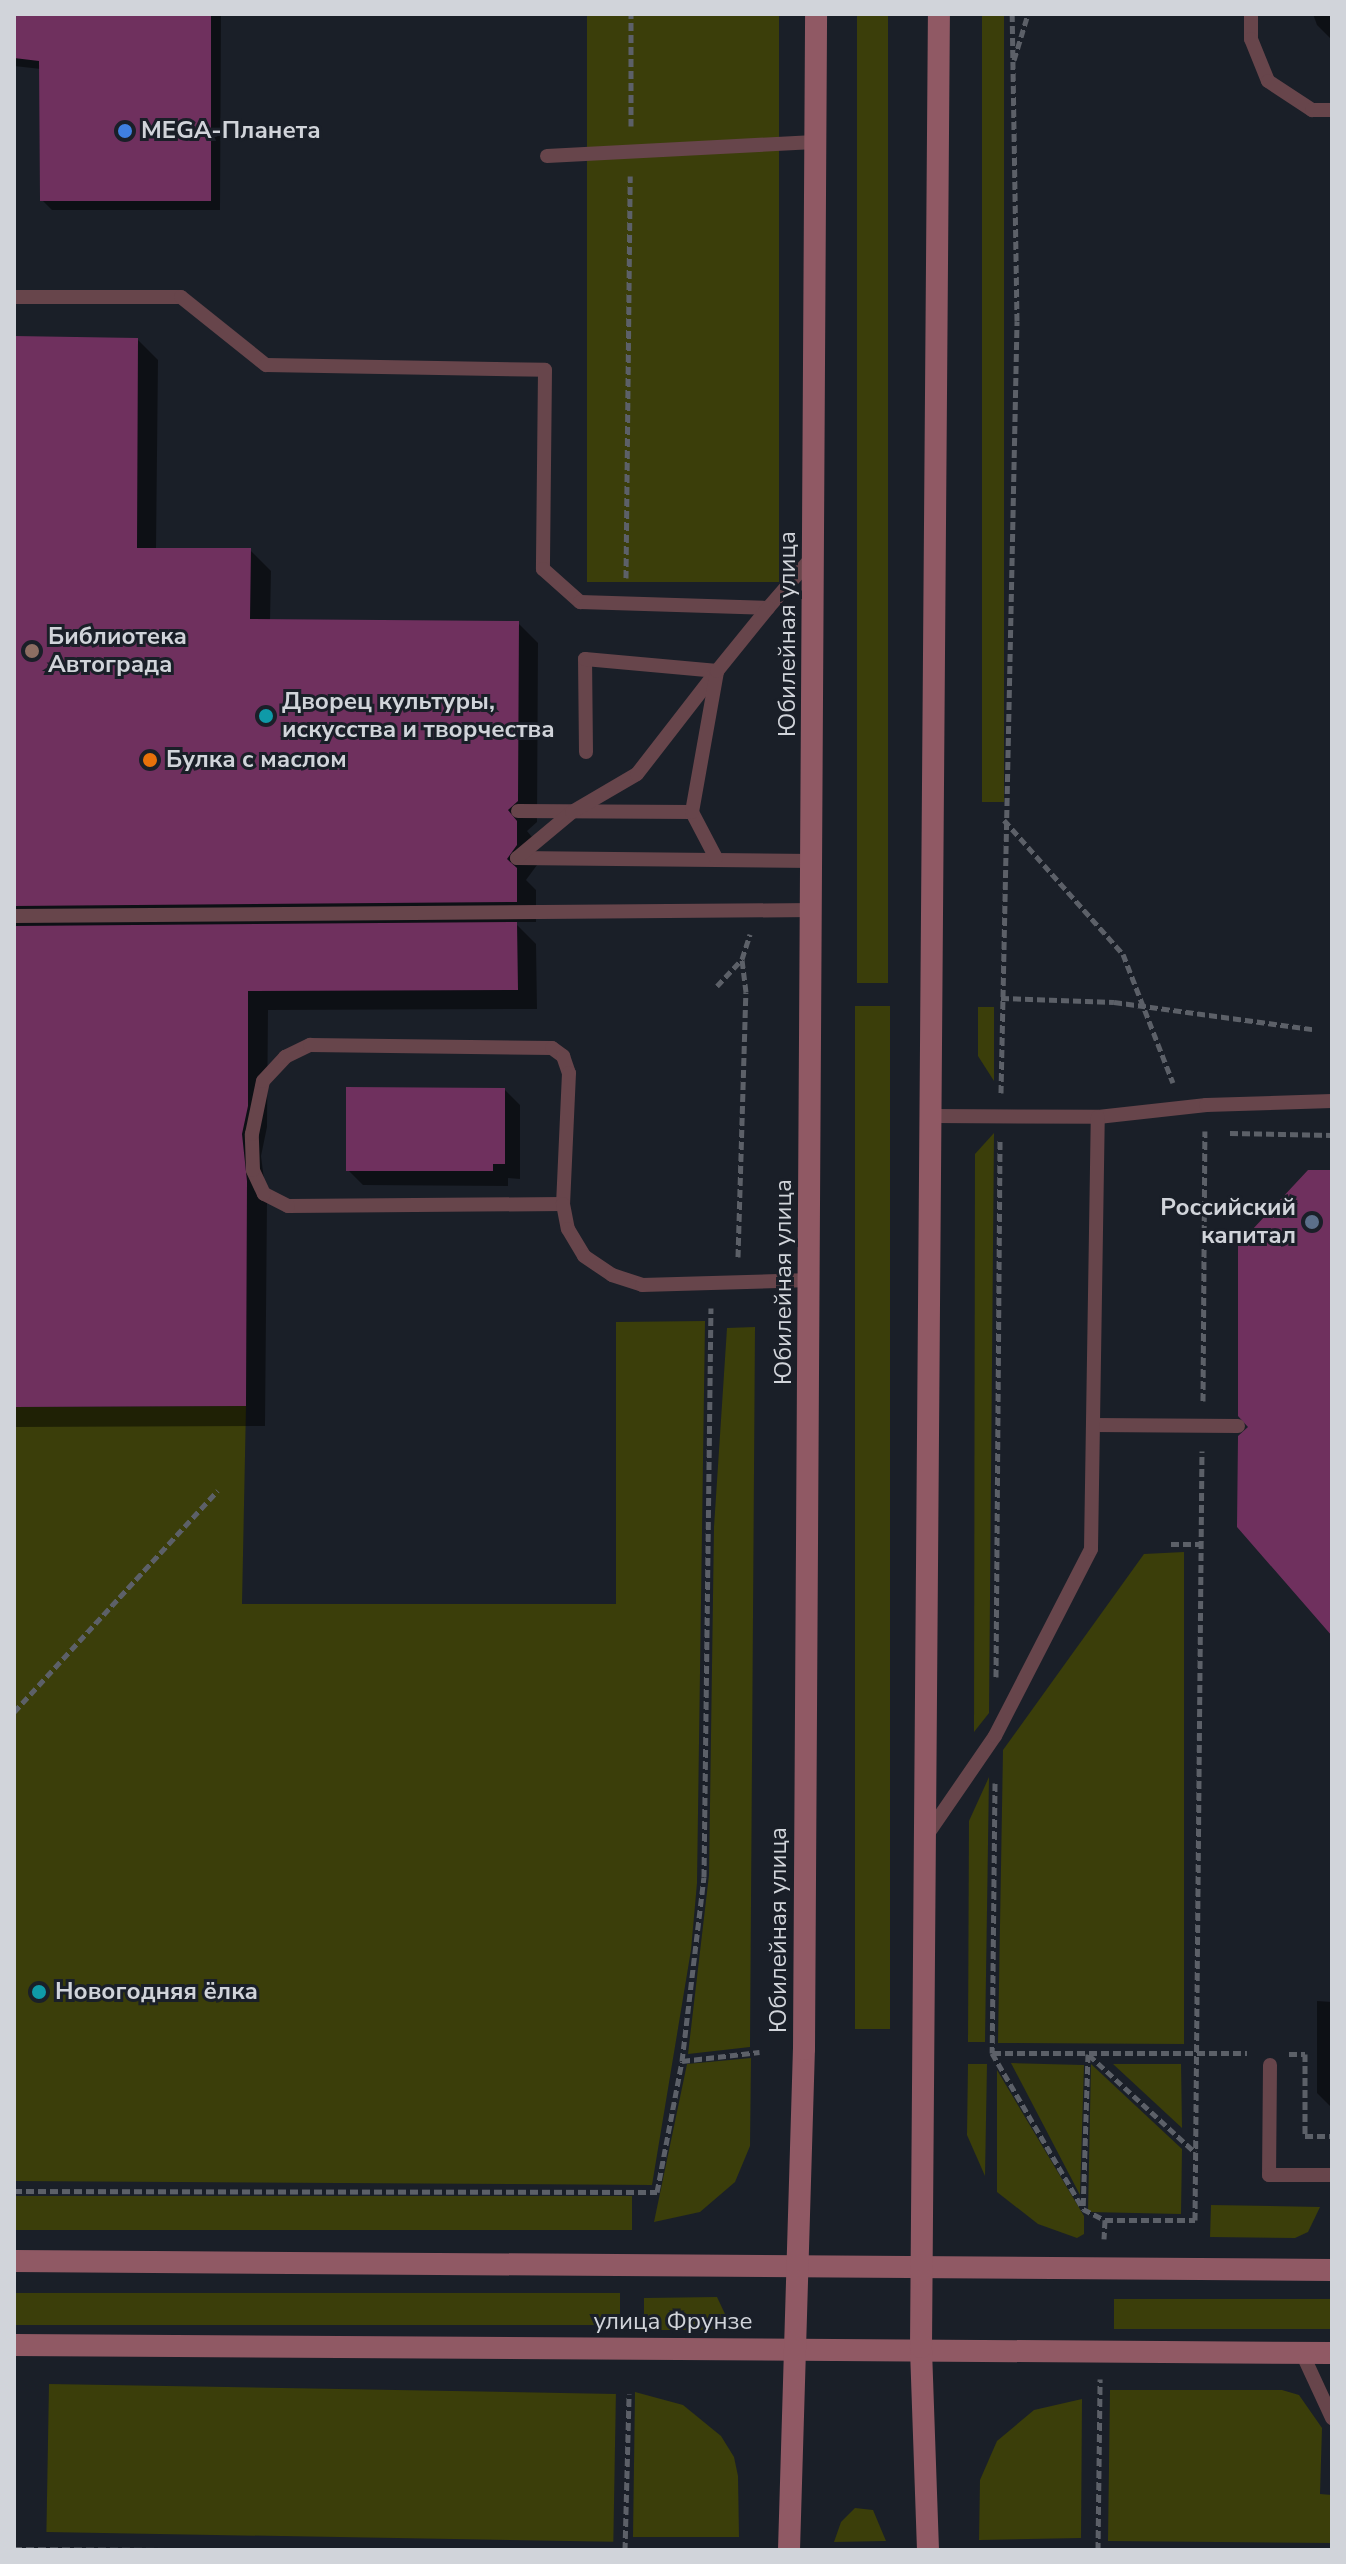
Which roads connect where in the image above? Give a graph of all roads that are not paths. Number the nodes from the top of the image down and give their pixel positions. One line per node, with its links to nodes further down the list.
1 (816, 14): 5 (main road, Юбилейная улица)
2 (939, 14): 20 (main road)
3 (1251, 14): 4 (lane)
4 (1332, 110)
5 (815, 142): 6 (lane); 8 (main road, Юбилейная улица)
6 (547, 156)
7 (14, 297): 9 (lane)
8 (815, 555): 9 (lane); 16 (main road, Юбилейная улица)
9 (768, 608): 10 (lane)
10 (717, 671): 11 (lane); 13 (lane); 14 (lane)
11 (586, 752)
12 (518, 811): 13 (lane)
13 (572, 812): 14 (lane); 15 (lane)
14 (692, 812): 15 (lane)
15 (716, 858): 16 (lane)
16 (813, 861): 17 (main road, Юбилейная улица)
17 (814, 910): 18 (lane); 23 (main road, Юбилейная улица)
18 (14, 916)
19 (1332, 1101): 21 (lane)
20 (933, 1116): 21 (lane); 26 (main road)
21 (1098, 1117): 24 (lane)
22 (563, 1204): 22 (lane); 23 (lane)
23 (810, 1280): 30 (main road, Юбилейная улица)
24 (1094, 1425): 25 (lane); 26 (lane)
25 (1238, 1426)
26 (929, 1832): 31 (main road)
27 (1270, 2065): 28 (lane)
28 (1332, 2175)
29 (14, 2261): 30 (main road)
30 (798, 2266): 31 (main road); 35 (main road, Юбилейная улица)
31 (923, 2267): 32 (main road); 34 (main road)
32 (1332, 2270)
33 (14, 2345): 35 (main road, улица Фрунзе)
34 (921, 2347): 35 (main road, улица Фрунзе); 36 (main road, улица Фрунзе); 40 (main road)
35 (795, 2348): 39 (main road, Юбилейная улица)
36 (1302, 2353): 37 (main road, улица Фрунзе); 38 (lane)
37 (1332, 2353)
38 (1332, 2418)
39 (789, 2550)
40 (928, 2550)

